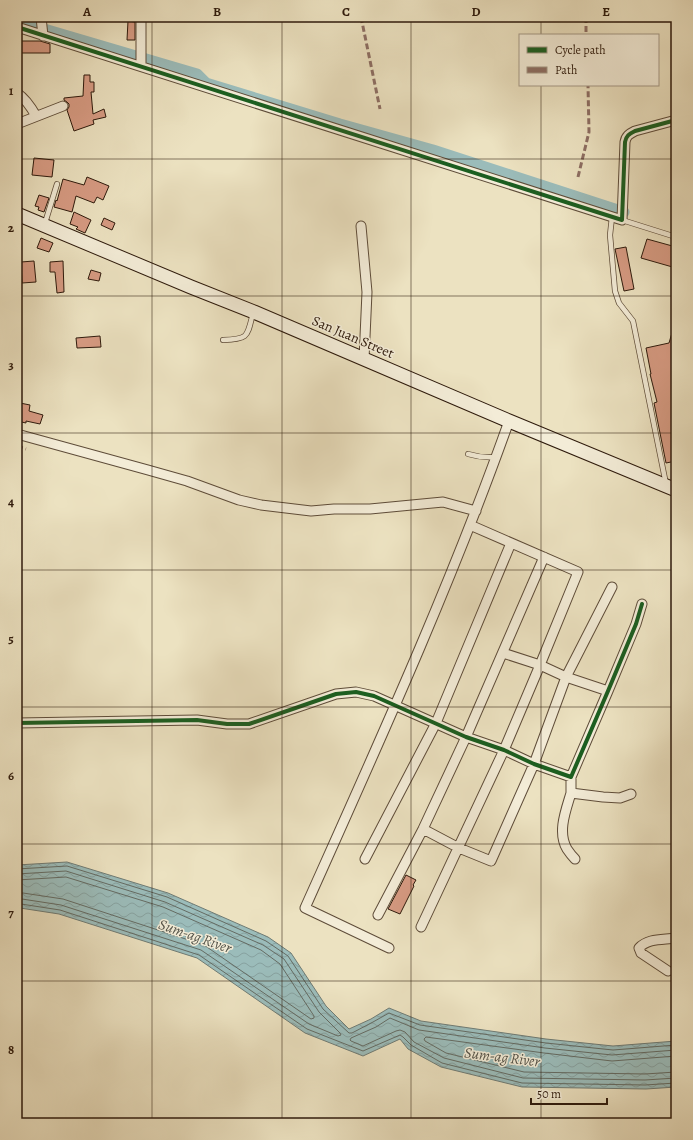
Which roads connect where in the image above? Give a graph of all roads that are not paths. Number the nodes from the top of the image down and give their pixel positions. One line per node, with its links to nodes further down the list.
1 (141, 17): 5 (street)
2 (42, 19): 4 (street)
3 (17, 27): 4 (street)
4 (42, 34): 5 (street)
5 (141, 64): 14 (street)
6 (17, 93): 8 (street)
7 (63, 106): 8 (street)
8 (36, 116): 10 (street)
9 (676, 120): 13 (street)
10 (17, 124)
11 (57, 184): 15 (lane)
12 (17, 214): 15 (main road, San Juan Street)
13 (622, 214): 14 (street); 17 (lane)
14 (612, 217): 25 (lane)
15 (44, 225): 18 (main road, San Juan Street)
16 (361, 226): 20 (street)
17 (676, 237)
18 (254, 312): 19 (lane); 20 (main road, San Juan Street)
19 (224, 340)
20 (364, 359): 21 (main road, San Juan Street)
21 (509, 421): 24 (street); 25 (main road, San Juan Street)
22 (17, 434): 26 (street)
23 (468, 454): 24 (lane)
24 (496, 456): 26 (street)
25 (671, 488)
26 (476, 511): 27 (street)
27 (470, 525): 28 (street); 36 (street)
28 (511, 543): 29 (street); 38 (street)
29 (544, 557): 32 (street); 33 (street)
30 (612, 587): 34 (street)
31 (642, 604): 35 (street)
32 (503, 653): 33 (street); 39 (street)
33 (540, 665): 34 (street); 40 (street)
34 (566, 677): 35 (street); 41 (street)
35 (608, 691): 42 (street)
36 (396, 706): 37 (street); 38 (street); 52 (street)
37 (17, 723)
38 (436, 723): 39 (street); 47 (street)
39 (466, 737): 40 (street); 45 (street)
40 (504, 750): 41 (street); 46 (street)
41 (534, 764): 42 (street); 46 (street)
42 (571, 777): 43 (street)
43 (571, 792): 44 (street); 48 (street)
44 (630, 794)
45 (423, 828): 46 (street); 49 (street)
46 (459, 848): 50 (street)
47 (365, 859)
48 (575, 859)
49 (378, 915)
50 (421, 927)
51 (676, 938): 53 (street)
52 (389, 948)
53 (668, 971)

